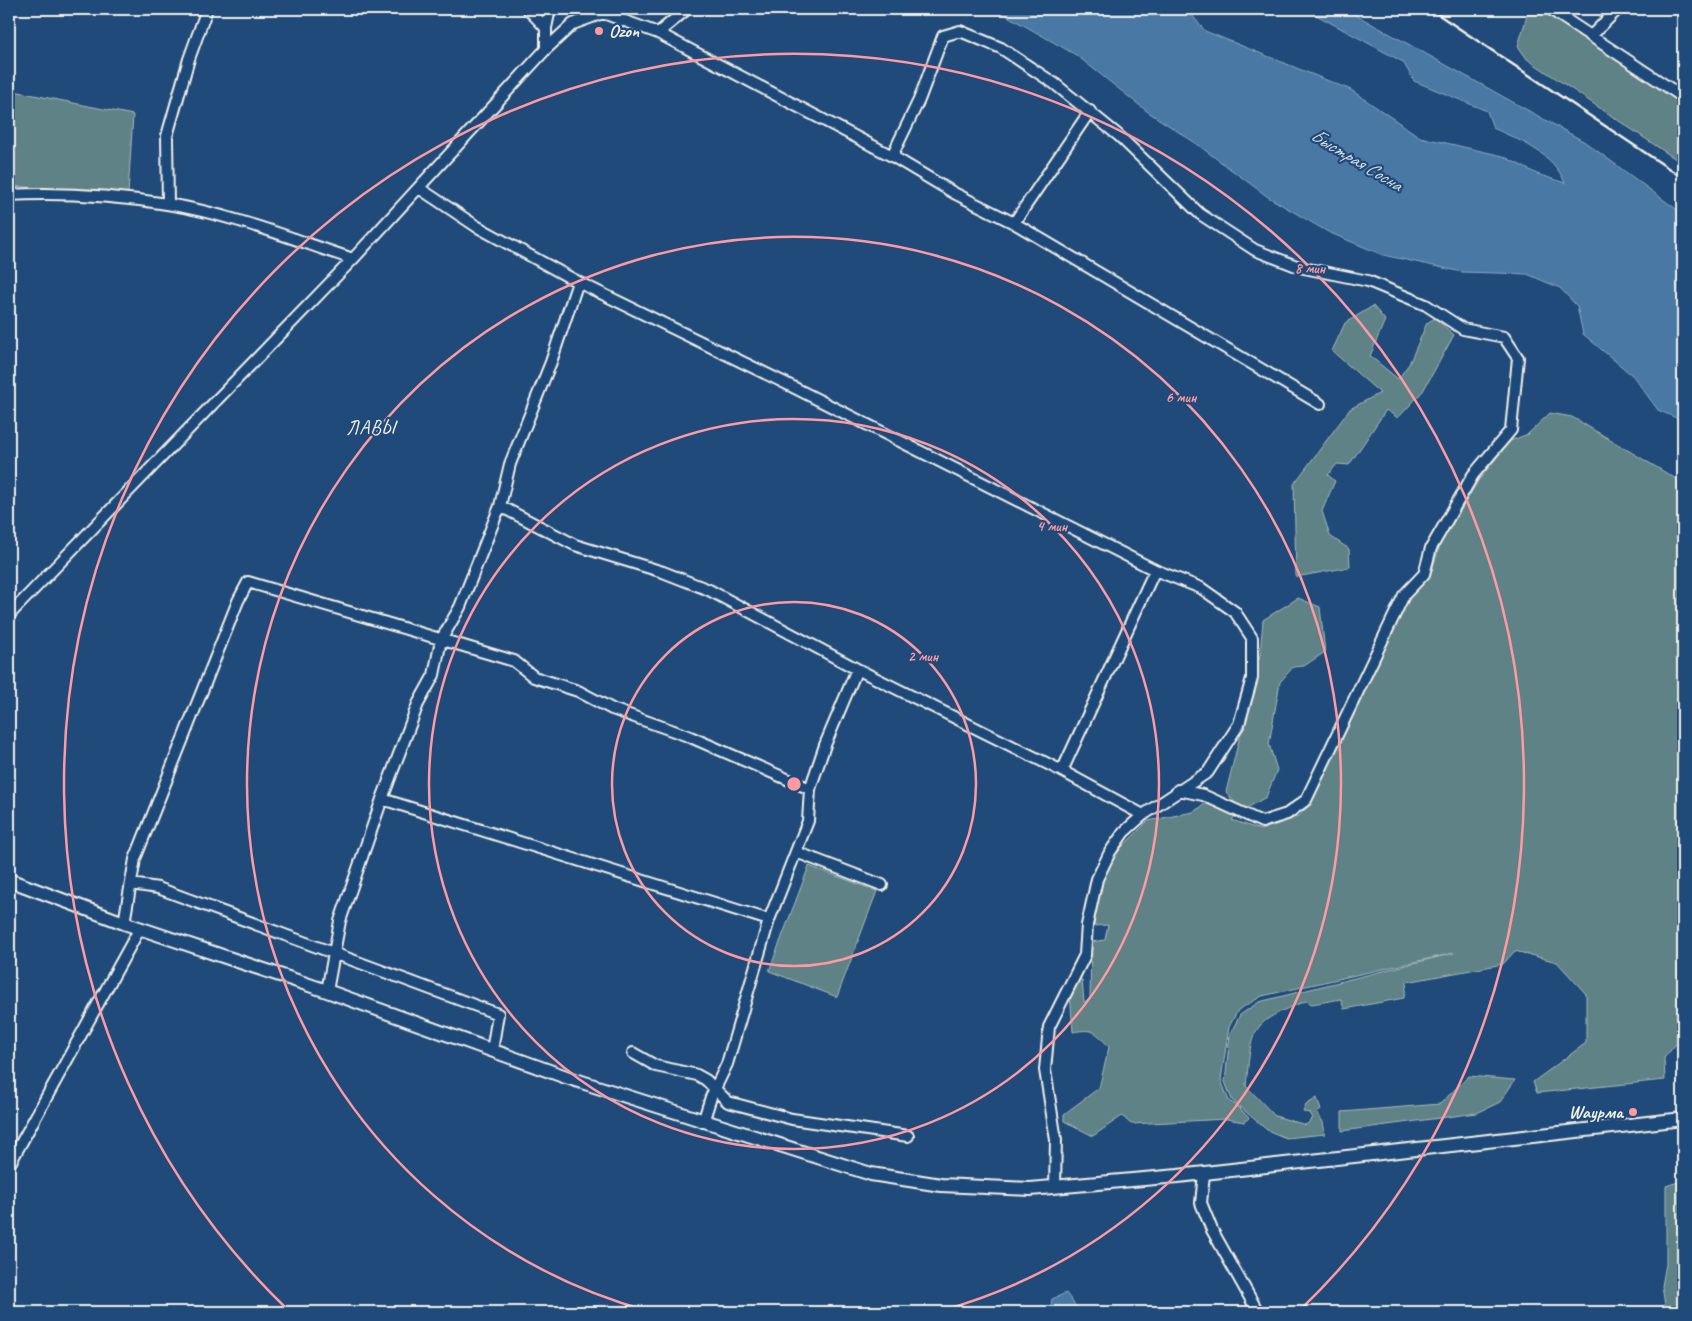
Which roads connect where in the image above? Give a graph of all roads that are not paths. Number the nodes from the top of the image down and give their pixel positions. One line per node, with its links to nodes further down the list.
1 (207, 9): 16 (street)
2 (528, 9): 7 (street)
3 (550, 9): 7 (street)
4 (687, 9): 8 (street)
5 (1550, 9): 9 (street)
6 (1618, 9): 9 (street)
7 (546, 28): 10 (street)
8 (658, 33): 10 (street); 13 (street)
9 (1592, 36): 11 (street)
10 (546, 49): 14 (street)
11 (1683, 98)
12 (1090, 111): 13 (street); 17 (street); 28 (street)
13 (892, 156): 17 (street)
14 (419, 188): 18 (street); 19 (street)
15 (9, 195): 16 (street)
16 (168, 204): 18 (street)
17 (1014, 223): 20 (street)
18 (353, 259): 23 (street)
19 (578, 282): 21 (street); 22 (street)
20 (1320, 404)
21 (500, 506): 24 (street); 25 (street)
22 (1155, 570): 26 (street); 28 (street)
23 (9, 615)
24 (441, 640): 27 (street); 29 (street); 33 (street)
25 (857, 669): 26 (street); 27 (street)
26 (1062, 770): 30 (street)
27 (810, 789): 31 (street)
28 (1178, 790): 30 (street)
29 (382, 799): 35 (street); 38 (street)
30 (1143, 815): 48 (street)
31 (796, 852): 34 (street); 35 (street)
32 (9, 880): 36 (main road)
33 (131, 884): 36 (street); 38 (street)
34 (882, 884)
35 (769, 920): 42 (street)
36 (124, 923): 37 (main road)
37 (140, 928): 39 (main road); 46 (street)
38 (334, 952): 39 (street); 40 (street)
39 (327, 991): 40 (main road)
40 (492, 1051): 44 (main road)
41 (633, 1053): 42 (street)
42 (714, 1091): 44 (street); 45 (street)
43 (1683, 1119): 47 (main road)
44 (703, 1122): 48 (main road)
45 (908, 1136)
46 (9, 1165)
47 (1204, 1174): 48 (main road); 49 (street)
48 (1055, 1187)
49 (1258, 1312)

